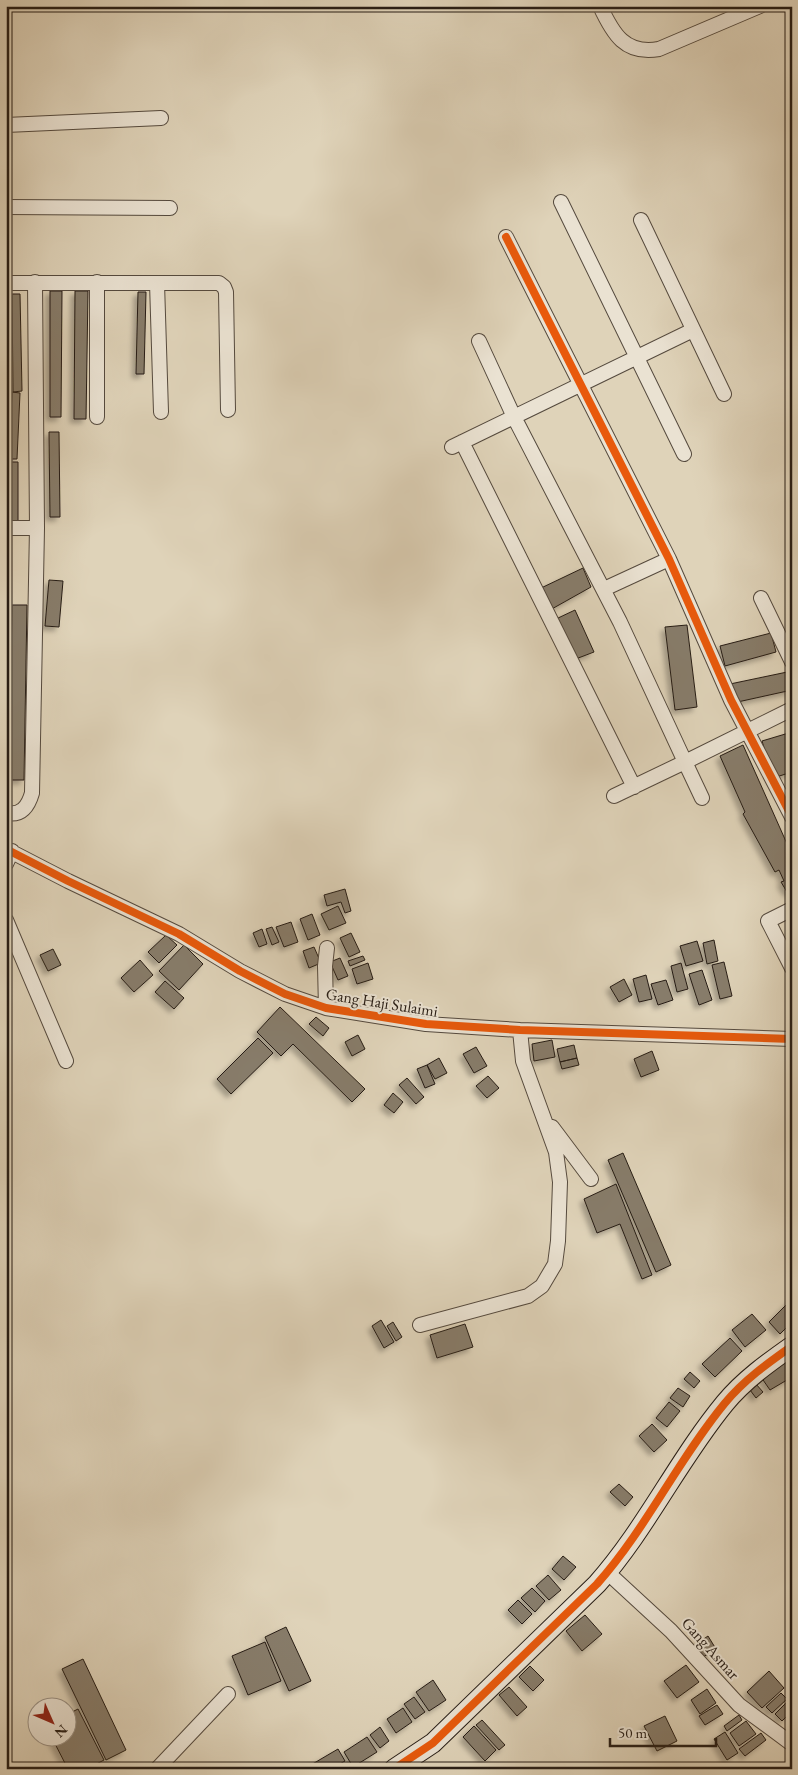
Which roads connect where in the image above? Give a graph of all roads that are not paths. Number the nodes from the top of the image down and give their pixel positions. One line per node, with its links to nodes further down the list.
1 (600, 6): 2 (street)
2 (760, 6)
3 (161, 118): 4 (street)
4 (6, 125)
5 (561, 202): 16 (street)
6 (6, 207): 7 (street)
7 (170, 208)
8 (641, 220): 14 (street)
9 (506, 237): 17 (street)
10 (35, 282): 11 (street); 12 (street); 25 (street)
11 (97, 282): 13 (street); 21 (street)
12 (6, 283)
13 (157, 283): 19 (street); 20 (street)
14 (694, 330): 16 (street); 18 (street)
15 (479, 342): 22 (street)
16 (637, 357): 17 (street); 23 (street)
17 (581, 385): 22 (street); 26 (street)
18 (724, 394)
19 (228, 410)
20 (161, 412)
21 (97, 417)
22 (514, 417): 27 (street); 33 (street)
23 (684, 454)
24 (6, 528): 25 (street)
25 (37, 528): 36 (street)
26 (669, 559): 27 (street); 31 (street)
27 (604, 589): 32 (street)
28 (761, 598): 29 (street)
29 (792, 662)
30 (792, 709): 31 (street)
31 (747, 731): 32 (street); 37 (street)
32 (685, 762): 33 (street); 35 (street)
33 (634, 787): 34 (street)
34 (614, 796)
35 (702, 798)
36 (6, 813)
37 (792, 817)
38 (8, 855): 43 (street, Gang Haji Sulaimi)
39 (792, 909): 42 (street)
40 (6, 920): 46 (street)
41 (327, 948): 43 (street)
42 (792, 968)
43 (326, 1008): 44 (street, Gang Haji Sulaimi)
44 (520, 1030): 45 (street, Gang Haji Sulaimi); 47 (street)
45 (792, 1039)
46 (66, 1061)
47 (544, 1117): 48 (street); 49 (street)
48 (591, 1179)
49 (420, 1325)
50 (792, 1346): 51 (street)
51 (607, 1572): 53 (street, Gang Asmar); 55 (street)
52 (228, 1694): 54 (street)
53 (792, 1744)
54 (157, 1769)
55 (394, 1769)

